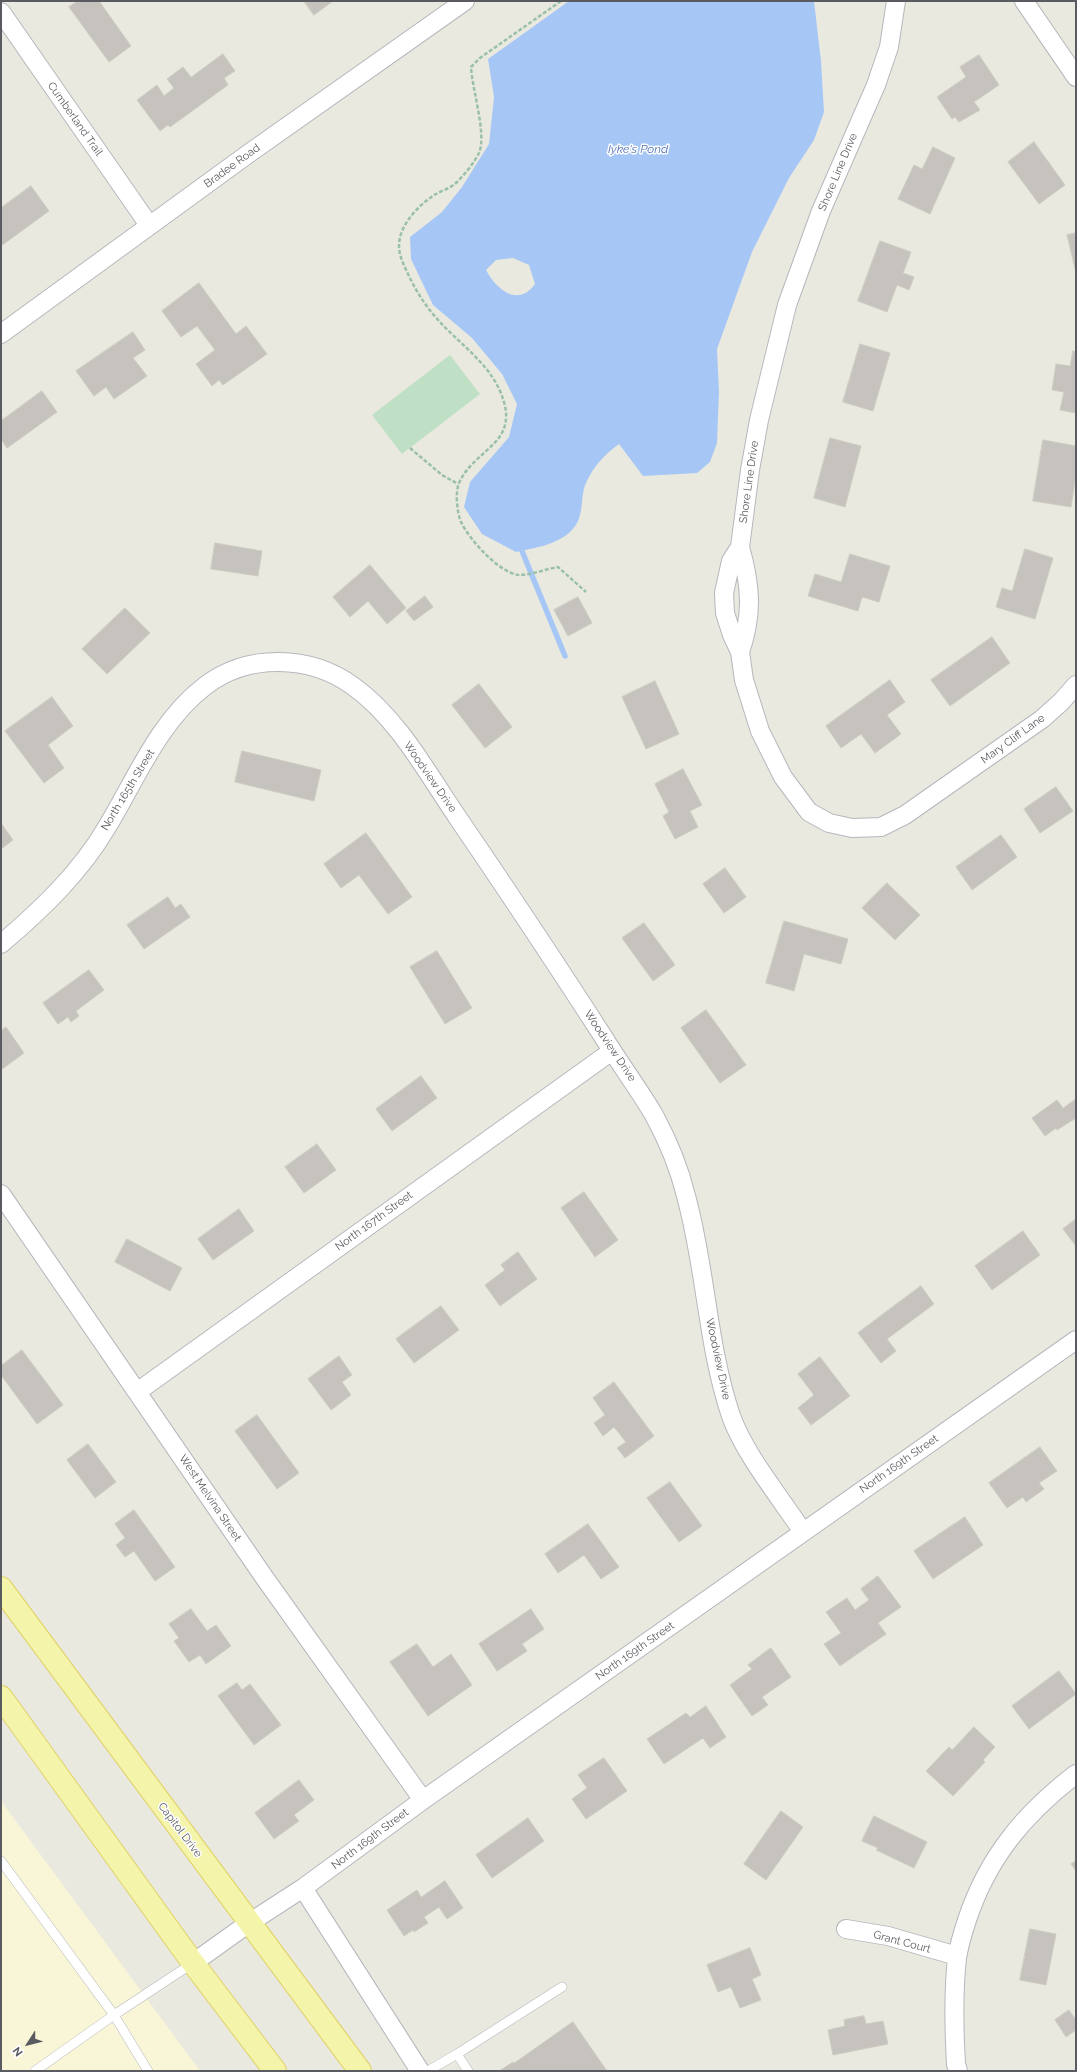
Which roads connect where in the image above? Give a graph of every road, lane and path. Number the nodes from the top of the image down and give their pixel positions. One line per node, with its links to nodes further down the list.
1 (465, 1): 7 (street, Bradee Road)
2 (561, 1): 10 (path)
3 (896, 1): 11 (street, Shore Line Drive)
4 (1024, 1): 6 (street)
5 (1, 12): 7 (street, Cumberland Trail)
6 (1076, 77)
7 (149, 225): 8 (street, Bradee Road)
8 (1, 334)
9 (410, 448): 10 (path)
10 (458, 484): 12 (path)
11 (740, 547): 13 (street); 13 (street, Shore Line Drive)
12 (586, 592)
13 (740, 652): 16 (street, Shore Line Drive)
14 (271, 662): 17 (street, North 165th Street); 18 (street, Woodview Drive)
15 (1076, 686): 16 (street, Mary Cliff Lane)
16 (946, 787)
17 (1, 944)
18 (612, 1051): 21 (street, North 167th Street); 22 (street, Woodview Drive)
19 (1, 1194): 21 (street, West Melvina Street)
20 (1076, 1340): 22 (street, North 169th Street)
21 (137, 1392): 26 (street, West Melvina Street)
22 (803, 1532): 26 (street, North 169th Street)
23 (1, 1588): 29 (main road, Capitol Drive)
24 (1, 1697): 32 (main road)
25 (1076, 1774): 31 (street)
26 (422, 1800): 28 (street, North 169th Street)
27 (1, 1861): 34 (lane)
28 (303, 1888): 29 (street, North 169th Street); 42 (street)
29 (249, 1923): 32 (street, North 169th Street); 41 (main road, Capitol Drive)
30 (846, 1929): 31 (street, Grant Court)
31 (957, 1956): 45 (street)
32 (193, 1963): 34 (lane); 35 (main road)
33 (562, 1987): 36 (lane)
34 (114, 2015): 37 (lane); 38 (lane)
35 (252, 2042): 39 (main road); 40 (main road)
36 (457, 2054): 43 (lane); 44 (lane)
37 (35, 2071)
38 (148, 2071)
39 (270, 2071)
40 (275, 2071)
41 (360, 2071)
42 (420, 2071)
43 (428, 2071)
44 (468, 2071)
45 (958, 2071)

